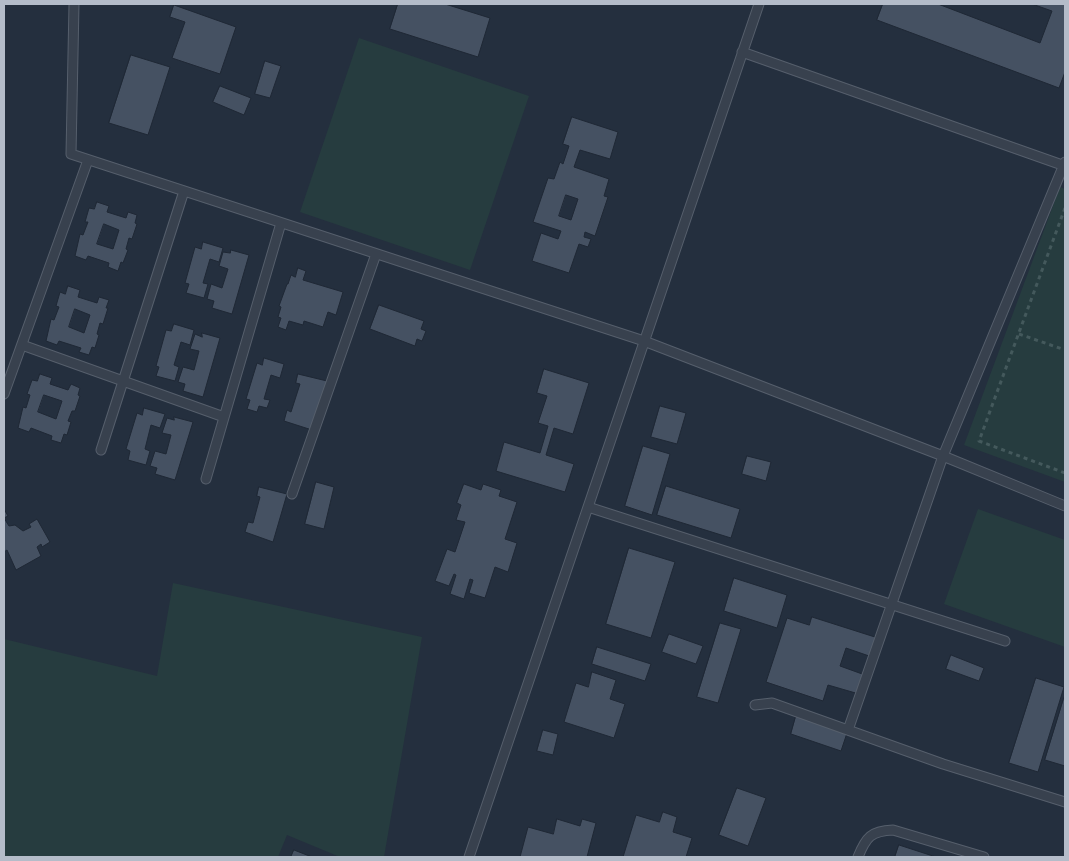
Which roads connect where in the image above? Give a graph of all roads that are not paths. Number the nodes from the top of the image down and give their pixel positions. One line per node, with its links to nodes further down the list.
1 (74, 4): 4 (lane)
2 (759, 4): 3 (lane)
3 (742, 52): 5 (lane); 9 (lane)
4 (88, 160): 6 (lane); 10 (lane)
5 (1065, 165): 15 (lane)
6 (184, 191): 7 (lane); 11 (lane)
7 (281, 223): 8 (lane); 13 (lane)
8 (376, 254): 9 (lane); 17 (lane)
9 (644, 342): 15 (lane); 19 (lane)
10 (22, 345): 11 (lane); 12 (lane)
11 (123, 381): 13 (lane); 14 (lane)
12 (4, 394)
13 (224, 417): 16 (lane)
14 (101, 450)
15 (943, 456): 18 (lane); 20 (lane)
16 (206, 479)
17 (292, 494)
18 (1065, 506)
19 (588, 507): 20 (lane); 25 (lane)
20 (892, 605): 21 (lane); 23 (lane)
21 (1005, 641)
22 (755, 705): 23 (lane)
23 (848, 730): 24 (lane)
24 (1065, 802)
25 (469, 857)
26 (858, 857): 27 (lane)
27 (984, 857)

